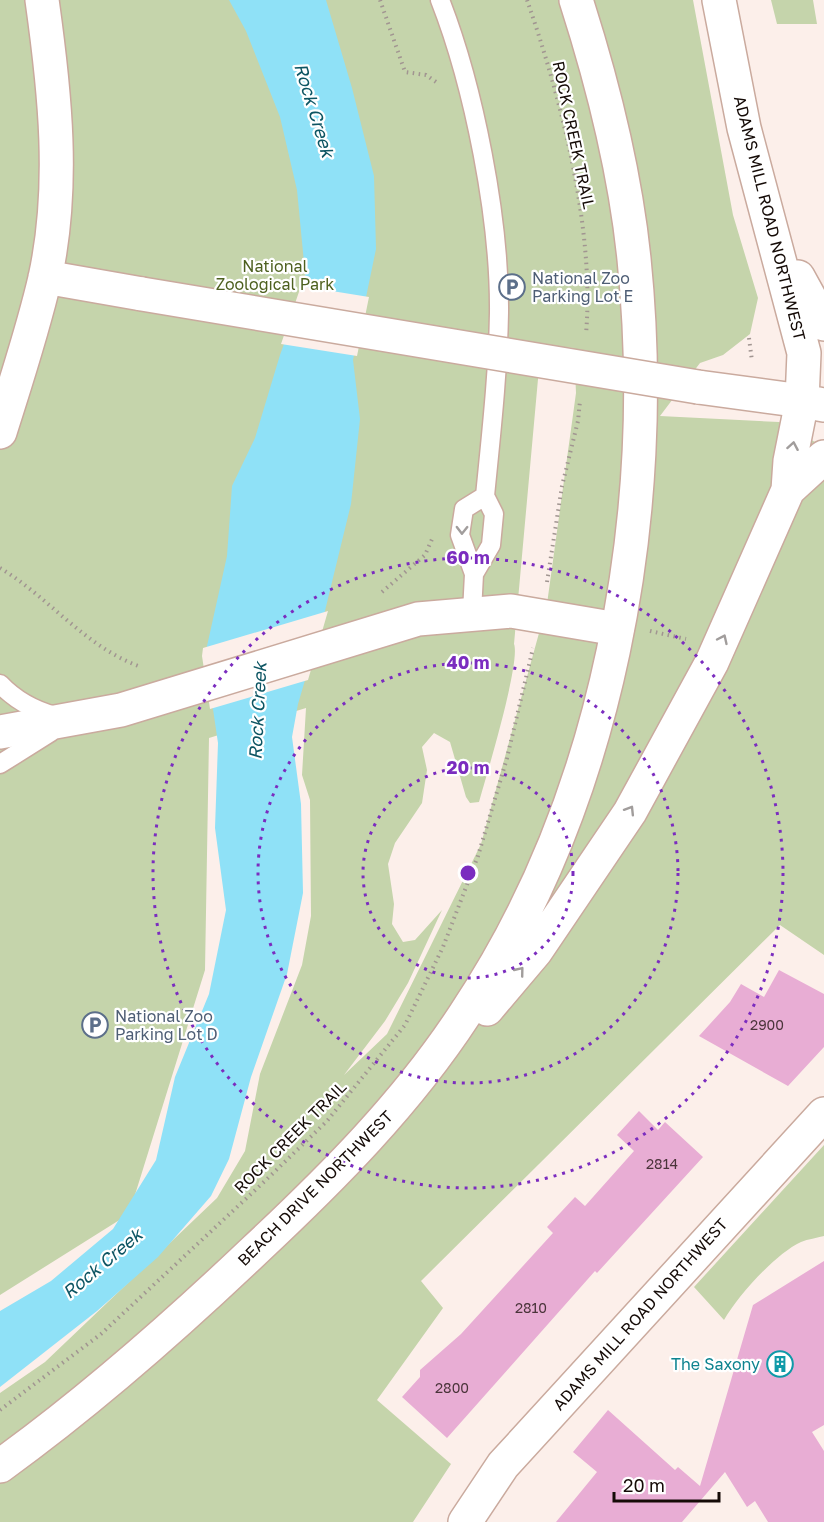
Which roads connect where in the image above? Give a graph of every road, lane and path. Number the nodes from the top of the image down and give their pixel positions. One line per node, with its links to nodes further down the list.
1 (42, 0): 7 (street)
2 (440, 0): 15 (lane)
3 (527, 0): 9 (path, ROCK CREEK TRAIL)
4 (576, 0): 20 (street, BEACH DRIVE NORTHWEST)
5 (719, 0): 6 (street, ADAMS MILL ROAD NORTHWEST)
6 (766, 214): 8 (street); 11 (street, ADAMS MILL ROAD NORTHWEST)
7 (45, 277): 11 (street, bridge); 12 (street)
8 (824, 324)
9 (585, 340)
10 (580, 398): 18 (path)
11 (813, 403): 14 (street, ADAMS MILL ROAD NORTHWEST, one-way to 11)
12 (0, 432)
13 (824, 457): 14 (street)
14 (788, 490): 27 (street, one-way to 14)
15 (485, 496): 17 (lane); 17 (lane, one-way to 17)
16 (0, 568): 22 (path)
17 (474, 574): 19 (lane)
18 (546, 589)
19 (472, 612): 20 (street); 24 (street)
20 (617, 629): 27 (street, BEACH DRIVE NORTHWEST)
21 (535, 638): 29 (path, ROCK CREEK TRAIL)
22 (147, 669)
23 (0, 684): 24 (lane)
24 (71, 721): 25 (street); 26 (lane)
25 (0, 732)
26 (0, 764)
27 (422, 1075): 30 (street, BEACH DRIVE NORTHWEST)
28 (824, 1114): 31 (street, ADAMS MILL ROAD NORTHWEST)
29 (0, 1410)
30 (0, 1466)
31 (465, 1522)

